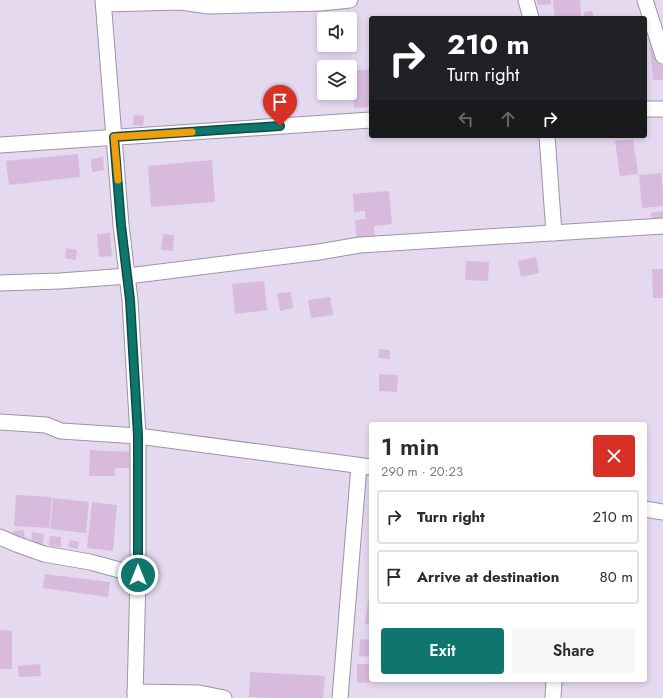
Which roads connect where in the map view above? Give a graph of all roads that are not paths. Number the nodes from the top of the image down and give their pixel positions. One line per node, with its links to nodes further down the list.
1 (350, 0): 4 (street)
2 (526, 0): 5 (street)
3 (645, 0): 6 (street)
4 (104, 2): 10 (street)
5 (530, 16)
6 (663, 56)
7 (647, 109): 8 (street)
8 (663, 109)
9 (369, 120): 10 (street)
10 (114, 137): 12 (street); 15 (street)
11 (547, 138): 14 (street)
12 (0, 144)
13 (663, 226): 14 (street)
14 (554, 233): 15 (street)
15 (128, 276): 16 (street); 18 (street)
16 (0, 284)
17 (0, 422): 18 (street)
18 (138, 436): 19 (street); 23 (street)
19 (365, 467): 27 (street)
20 (647, 509): 21 (street)
21 (663, 512)
22 (0, 536): 23 (street)
23 (138, 575): 25 (street)
24 (554, 682): 28 (street)
25 (135, 695): 26 (street)
26 (224, 698)
27 (340, 698)
28 (553, 698)

